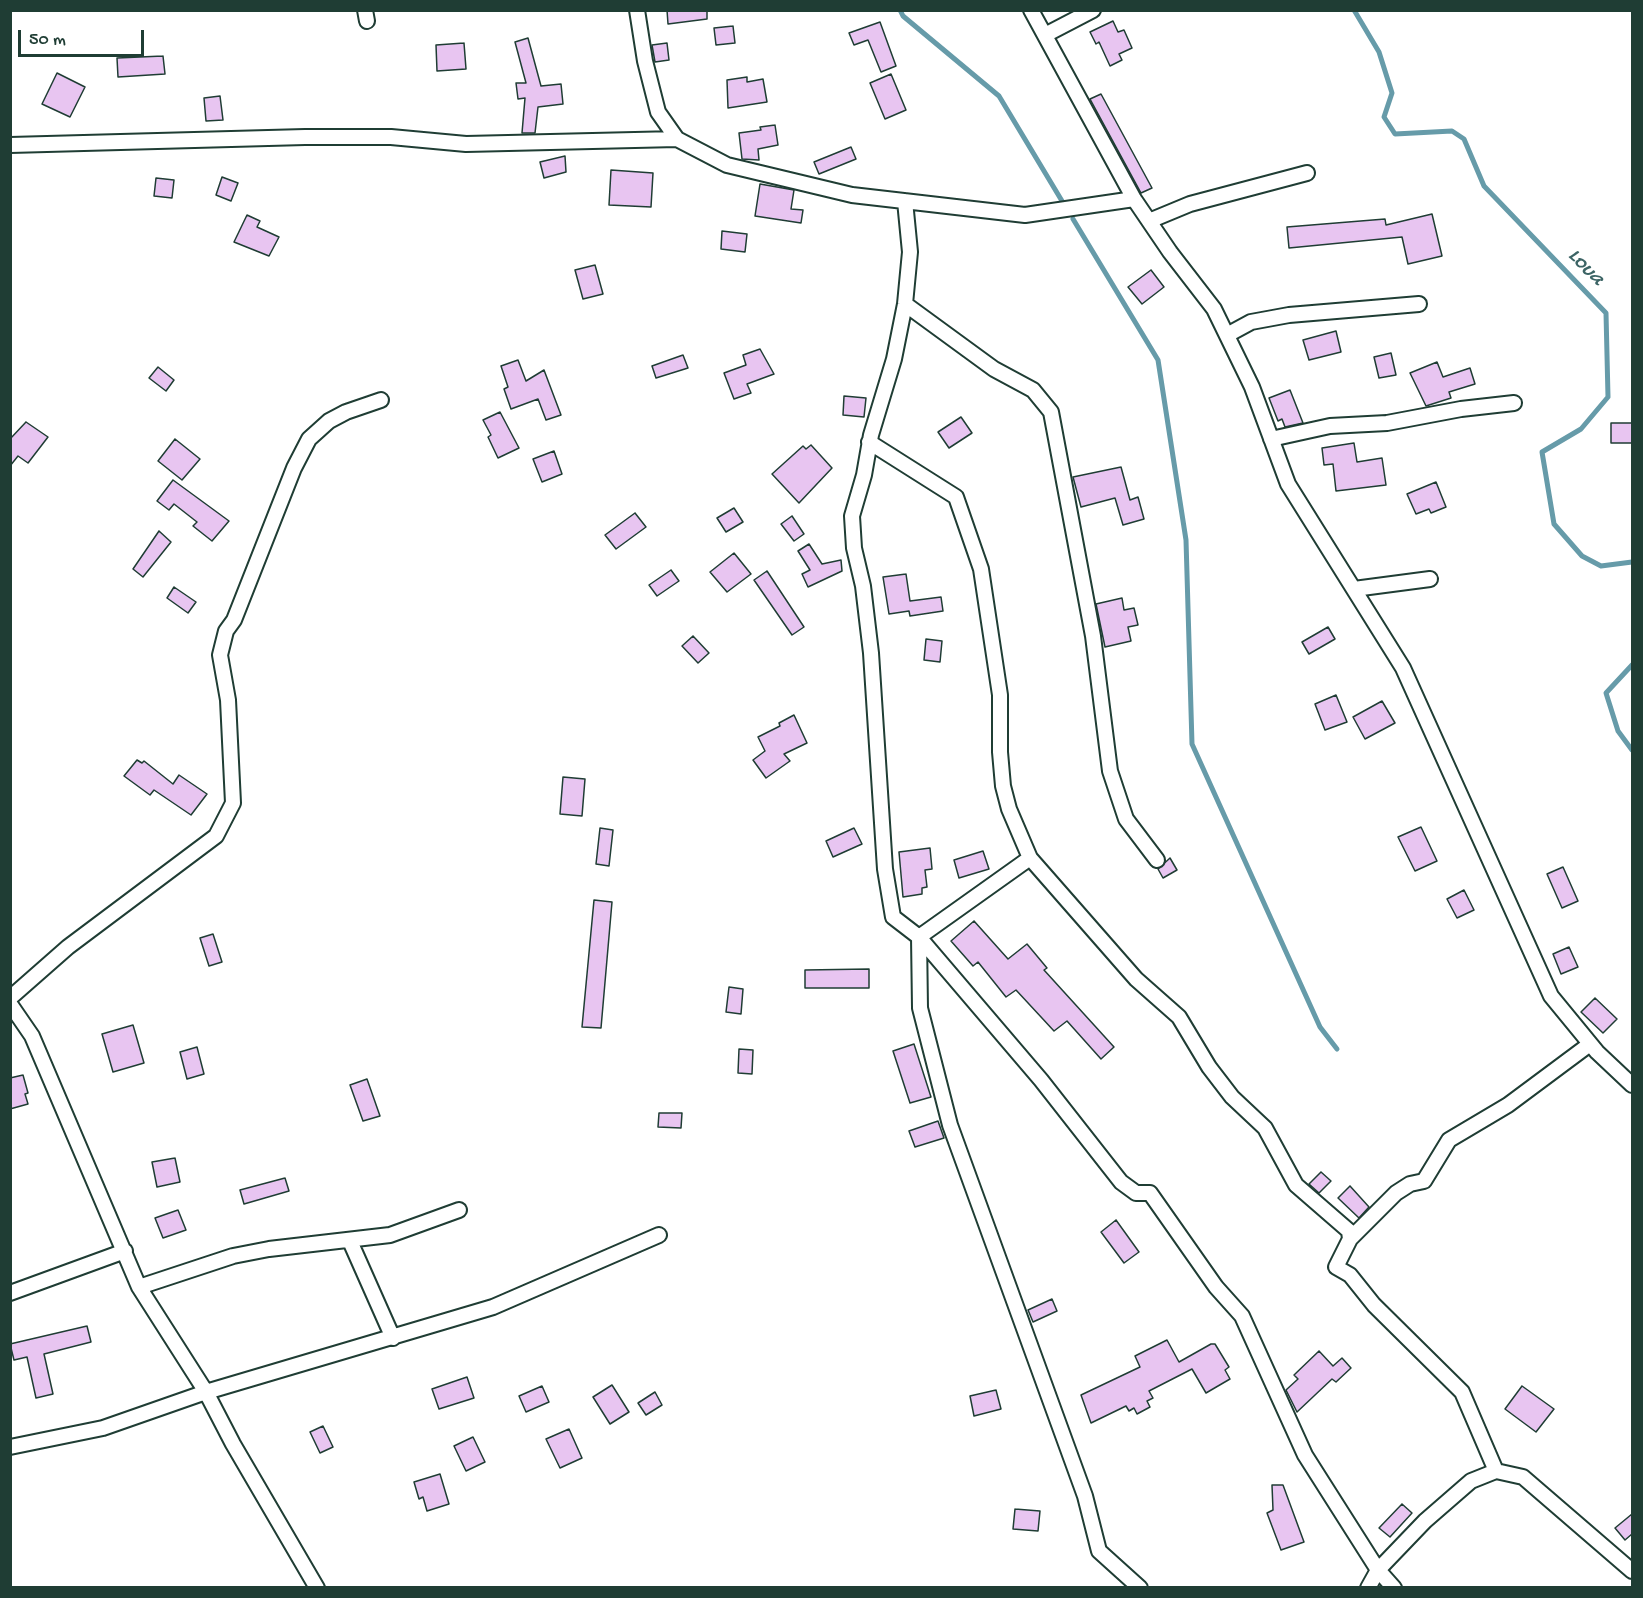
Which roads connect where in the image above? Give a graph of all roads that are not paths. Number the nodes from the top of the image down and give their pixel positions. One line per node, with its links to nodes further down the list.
1 (637, 10): 5 (street)
2 (1031, 10): 4 (street)
3 (1093, 10): 4 (street)
4 (1045, 35): 8 (street)
5 (677, 139): 6 (street); 9 (street)
6 (10, 145)
7 (1307, 173): 10 (street)
8 (1134, 199): 9 (street); 10 (street)
9 (905, 201): 11 (street)
10 (1149, 221): 13 (street)
11 (905, 304): 17 (street); 21 (street)
12 (1419, 304): 13 (street)
13 (1227, 334): 16 (street)
14 (381, 400): 23 (street)
15 (1514, 403): 16 (street)
16 (1271, 438): 19 (street)
17 (869, 442): 20 (street); 22 (street)
18 (1430, 579): 19 (street)
19 (1354, 589): 25 (street)
20 (1030, 858): 22 (street); 29 (street)
21 (1157, 860)
22 (919, 937): 38 (street); 41 (street)
23 (10, 998)
24 (10, 1004): 31 (street)
25 (1590, 1044): 26 (street); 29 (street)
26 (1632, 1085)
27 (459, 1210): 30 (street)
28 (659, 1235): 34 (street)
29 (1350, 1239): 37 (street)
30 (350, 1241): 32 (street); 34 (street)
31 (125, 1251): 32 (street); 33 (street)
32 (139, 1287): 35 (street)
33 (10, 1293)
34 (393, 1338): 35 (street)
35 (206, 1392): 36 (street); 40 (street)
36 (10, 1447)
37 (1496, 1471): 38 (street); 39 (street)
38 (1378, 1569): 42 (street); 43 (street)
39 (1632, 1571)
40 (317, 1587)
41 (1140, 1587)
42 (1368, 1587)
43 (1394, 1587)

